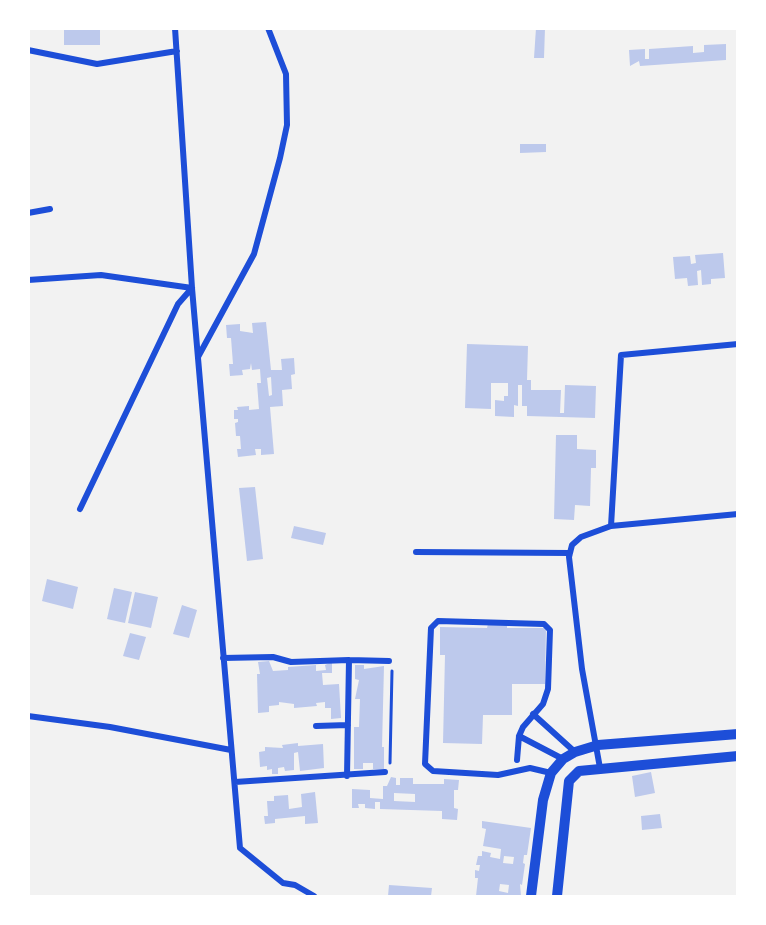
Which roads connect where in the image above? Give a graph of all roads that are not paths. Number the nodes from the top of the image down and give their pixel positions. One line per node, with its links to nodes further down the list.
1 (175, 28): 4 (street)
2 (268, 28): 10 (street)
3 (28, 50): 4 (street)
4 (177, 51): 8 (street)
5 (50, 209): 6 (street)
6 (28, 213)
7 (28, 280): 8 (street)
8 (192, 288): 10 (street); 11 (street)
9 (738, 344): 13 (street)
10 (198, 358): 16 (street)
11 (80, 509)
12 (738, 514): 13 (street)
13 (611, 526): 15 (street)
14 (416, 552): 15 (street)
15 (570, 553): 25 (street)
16 (223, 658): 17 (street); 26 (street)
17 (349, 660): 18 (street); 21 (street)
18 (389, 661)
19 (533, 714): 24 (street); 27 (street); 33 (street)
20 (28, 716): 26 (street)
21 (348, 725): 22 (street); 34 (street)
22 (316, 726)
23 (738, 734): 25 (street)
24 (519, 736): 29 (street); 30 (street)
25 (598, 745): 27 (street); 31 (street)
26 (231, 750): 35 (street)
27 (575, 752): 29 (street)
28 (738, 756): 31 (street)
29 (563, 759): 33 (street)
30 (517, 760)
31 (600, 768): 38 (street)
32 (385, 772): 34 (street)
33 (551, 773): 37 (street)
34 (347, 776): 35 (street)
35 (235, 782): 36 (street)
36 (314, 897)
37 (531, 897)
38 (557, 897)

